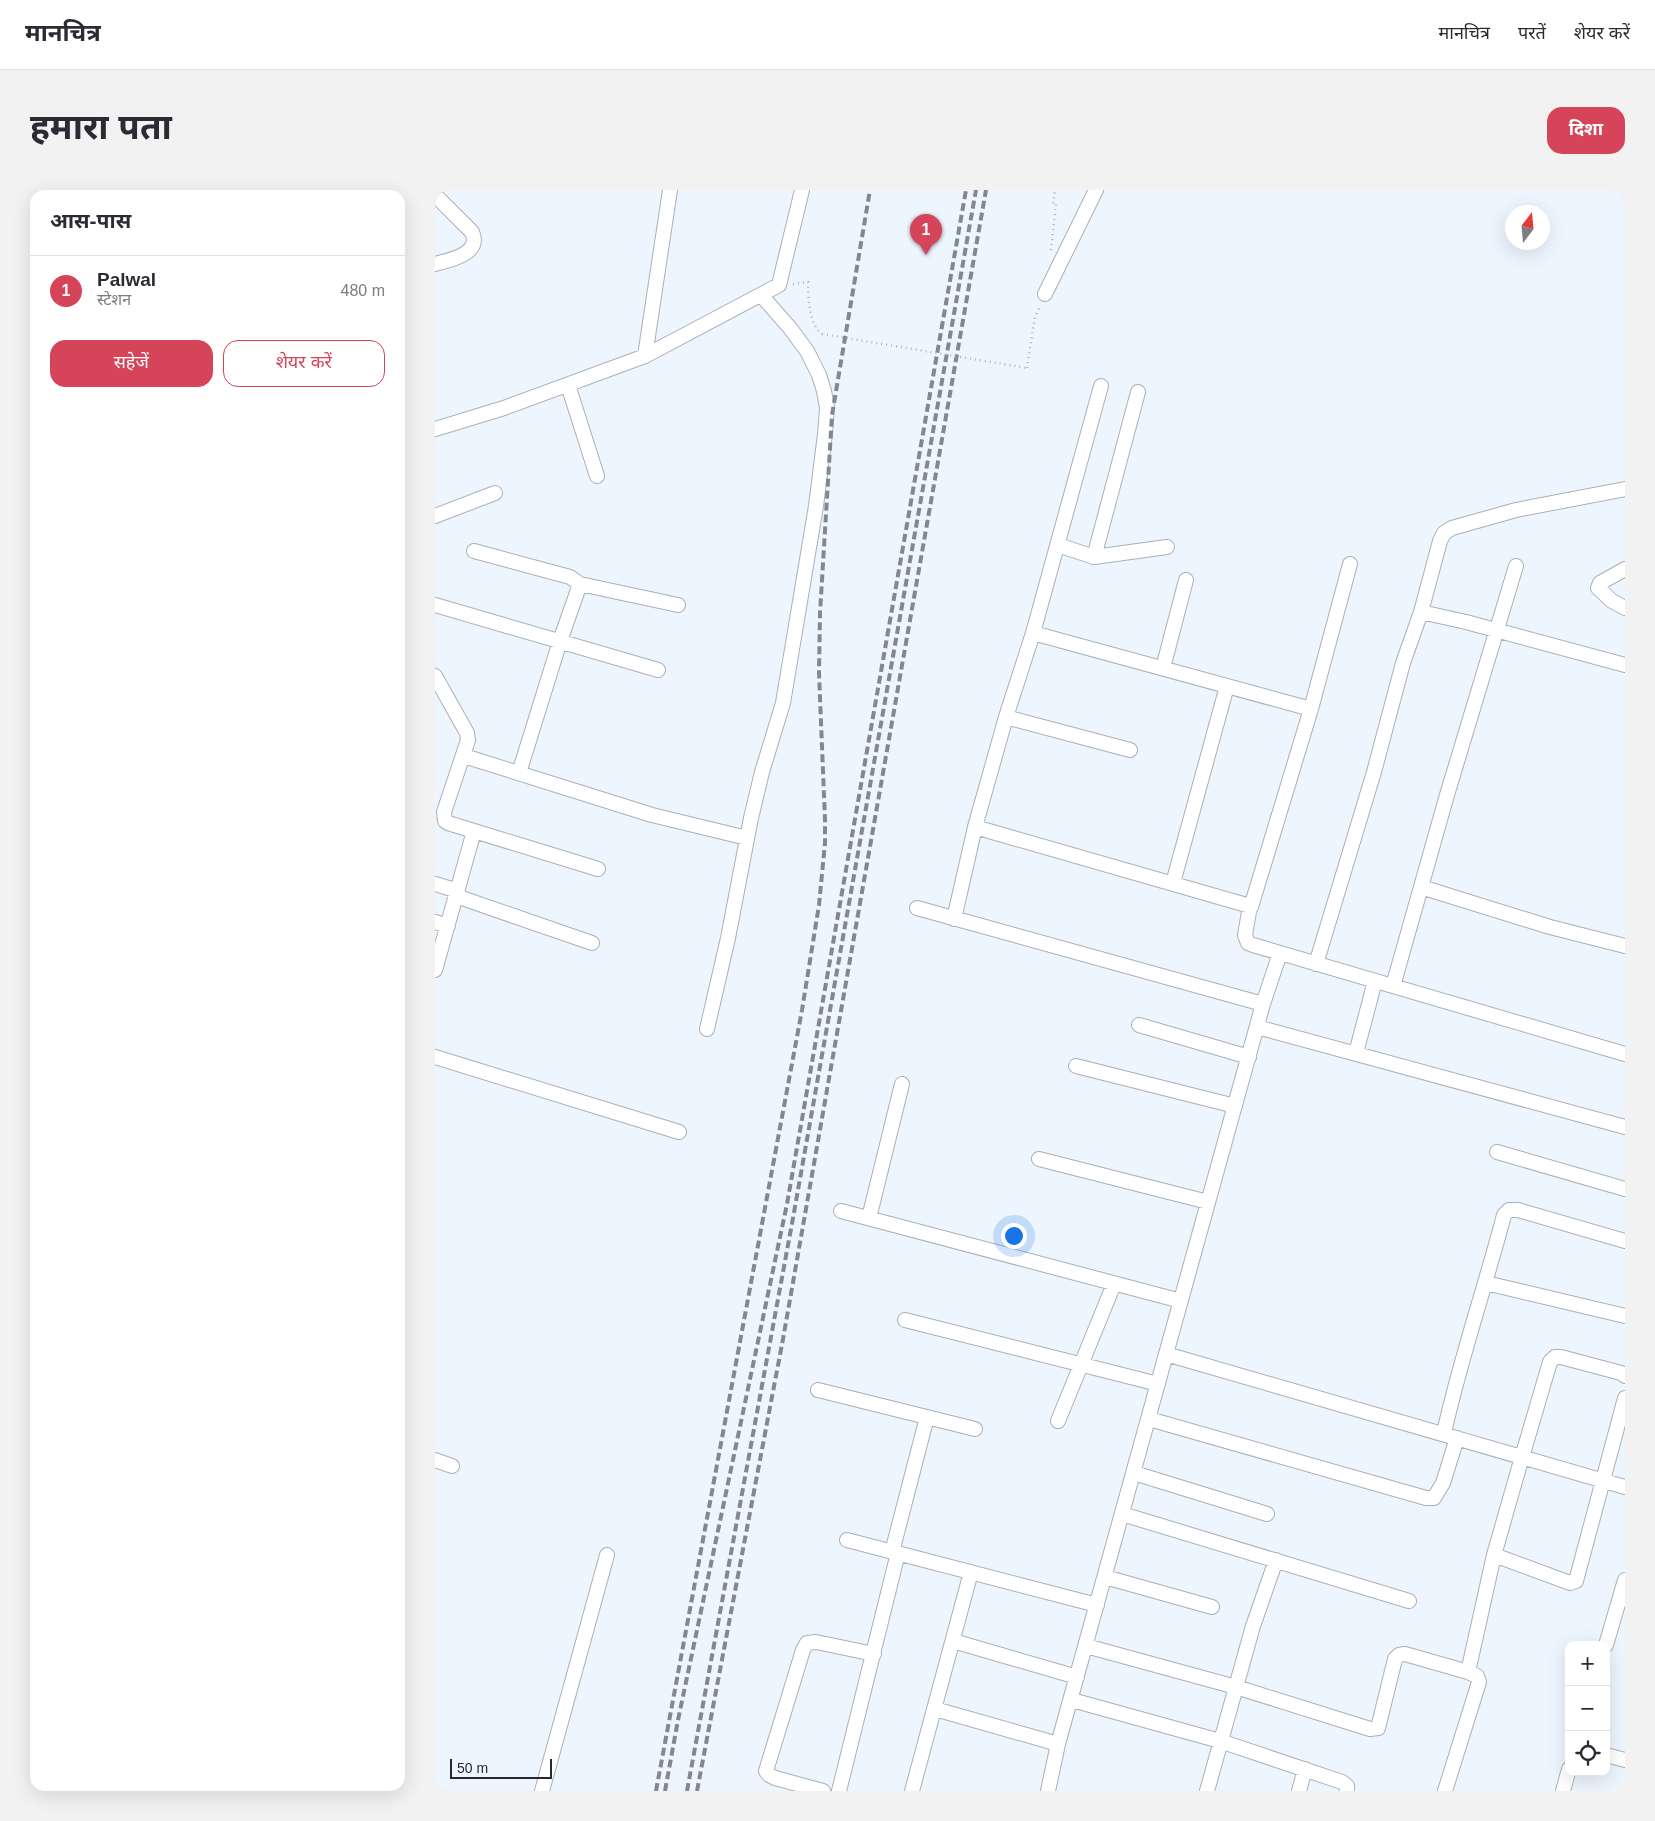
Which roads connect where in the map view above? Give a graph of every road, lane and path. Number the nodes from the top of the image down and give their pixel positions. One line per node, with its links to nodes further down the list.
1 (670, 190): 10 (street)
2 (802, 190): 6 (street)
3 (1096, 190): 7 (street)
4 (435, 196): 5 (street)
5 (435, 264)
6 (779, 286): 8 (street); 9 (path, bridge)
7 (1045, 294)
8 (761, 296): 10 (street); 47 (street)
9 (1035, 317)
10 (645, 356): 11 (street)
11 (568, 385): 14 (street); 15 (street)
12 (1101, 386): 19 (street)
13 (1138, 392): 22 (street)
14 (435, 429)
15 (597, 476)
16 (1625, 489): 31 (street)
17 (495, 493): 18 (street)
18 (435, 516)
19 (1058, 545): 22 (street); 33 (street)
20 (1167, 547): 22 (street)
21 (474, 551): 27 (street)
22 (1094, 557)
23 (1349, 564): 40 (street)
24 (1516, 566): 32 (street)
25 (1625, 569): 30 (street)
26 (1186, 580): 36 (street)
27 (580, 584): 29 (street); 34 (street)
28 (435, 605): 34 (street)
29 (678, 605)
30 (1625, 608)
31 (1421, 612): 32 (street); 60 (street)
32 (1497, 631): 35 (street); 51 (street)
33 (1033, 633): 36 (street); 41 (street)
34 (560, 641): 37 (street); 44 (street)
35 (1625, 665)
36 (1163, 668): 39 (street)
37 (658, 670)
38 (435, 676): 43 (street)
39 (1227, 686): 40 (street); 49 (street)
40 (1311, 709): 53 (street)
41 (1006, 717): 42 (street); 45 (street)
42 (1130, 750)
43 (464, 756): 44 (street); 46 (street)
44 (519, 773): 47 (street)
45 (975, 828): 49 (street); 55 (street)
46 (474, 831): 48 (street); 52 (street)
47 (747, 838): 67 (street)
48 (598, 869)
49 (1173, 883): 53 (street)
50 (435, 884): 52 (street)
51 (1421, 887): 58 (street); 63 (street)
52 (457, 893): 56 (street); 57 (street)
53 (1251, 907): 59 (street)
54 (917, 908): 55 (street)
55 (954, 919): 64 (street)
56 (441, 924): 61 (street)
57 (592, 943)
58 (1625, 946)
59 (1280, 953): 60 (street); 64 (street)
60 (1316, 964): 62 (street)
61 (435, 970)
62 (1375, 981): 63 (street); 68 (street)
63 (1393, 986): 69 (street)
64 (1263, 1004): 66 (street)
65 (1139, 1025): 71 (street)
66 (1257, 1027): 68 (street); 71 (street)
67 (707, 1029)
68 (1356, 1053): 75 (street)
69 (1625, 1054)
70 (435, 1057): 76 (street)
71 (1249, 1057): 74 (street)
72 (1076, 1066): 74 (street)
73 (901, 1084): 82 (street)
74 (1235, 1106): 80 (street)
75 (1625, 1127)
76 (679, 1132)
77 (1497, 1152): 79 (street)
78 (1039, 1159): 80 (street)
79 (1625, 1189)
80 (1208, 1202): 86 (street)
81 (841, 1211): 82 (street)
82 (869, 1218): 85 (street)
83 (1625, 1241): 84 (street)
84 (1486, 1283): 87 (street); 99 (street)
85 (1114, 1284): 86 (street); 90 (street)
86 (1181, 1302): 89 (street)
87 (1625, 1316)
88 (905, 1320): 90 (street)
89 (1166, 1354): 92 (street); 99 (street)
90 (1081, 1365): 92 (street); 97 (street)
91 (1625, 1376): 100 (street)
92 (1158, 1384): 96 (street)
93 (818, 1390): 95 (street)
94 (1625, 1398): 104 (street)
95 (927, 1417): 98 (street); 109 (street)
96 (1149, 1419): 99 (street); 103 (street)
97 (1059, 1421)
98 (975, 1429)
99 (1450, 1436): 100 (street)
100 (1522, 1456): 104 (street); 111 (street)
101 (435, 1460): 102 (street)
102 (453, 1466)
103 (1133, 1473): 106 (street); 107 (street)
104 (1603, 1481): 105 (street); 111 (street)
105 (1625, 1487)
106 (1122, 1514): 112 (street); 114 (street)
107 (1267, 1514)
108 (847, 1540): 109 (street)
109 (895, 1552): 113 (street); 122 (street)
110 (607, 1555): 134 (street)
111 (1494, 1555): 123 (street)
112 (1276, 1560): 116 (street); 125 (street)
113 (971, 1572): 117 (street); 119 (street)
114 (1105, 1577): 117 (street); 118 (street)
115 (1625, 1580): 120 (street)
116 (1409, 1601)
117 (1097, 1605): 121 (street)
118 (1213, 1606)
119 (953, 1641): 124 (street); 127 (street)
120 (1607, 1641)
121 (1086, 1646): 124 (street); 125 (street)
122 (874, 1654): 135 (street); 136 (street)
123 (1468, 1672): 125 (street); 142 (street)
124 (1077, 1677): 126 (street)
125 (1236, 1687): 128 (street)
126 (1072, 1700): 128 (street); 129 (street)
127 (935, 1709): 129 (street); 137 (street)
128 (1220, 1742): 132 (street); 139 (street)
129 (1058, 1744): 138 (street)
130 (1610, 1756): 131 (street)
131 (1625, 1760)
132 (1305, 1769): 140 (street); 141 (street)
133 (1567, 1776): 143 (street)
134 (542, 1791)
135 (823, 1791)
136 (839, 1791)
137 (913, 1791)
138 (1048, 1791)
139 (1207, 1791)
140 (1299, 1791)
141 (1347, 1791)
142 (1445, 1791)
143 (1563, 1791)

